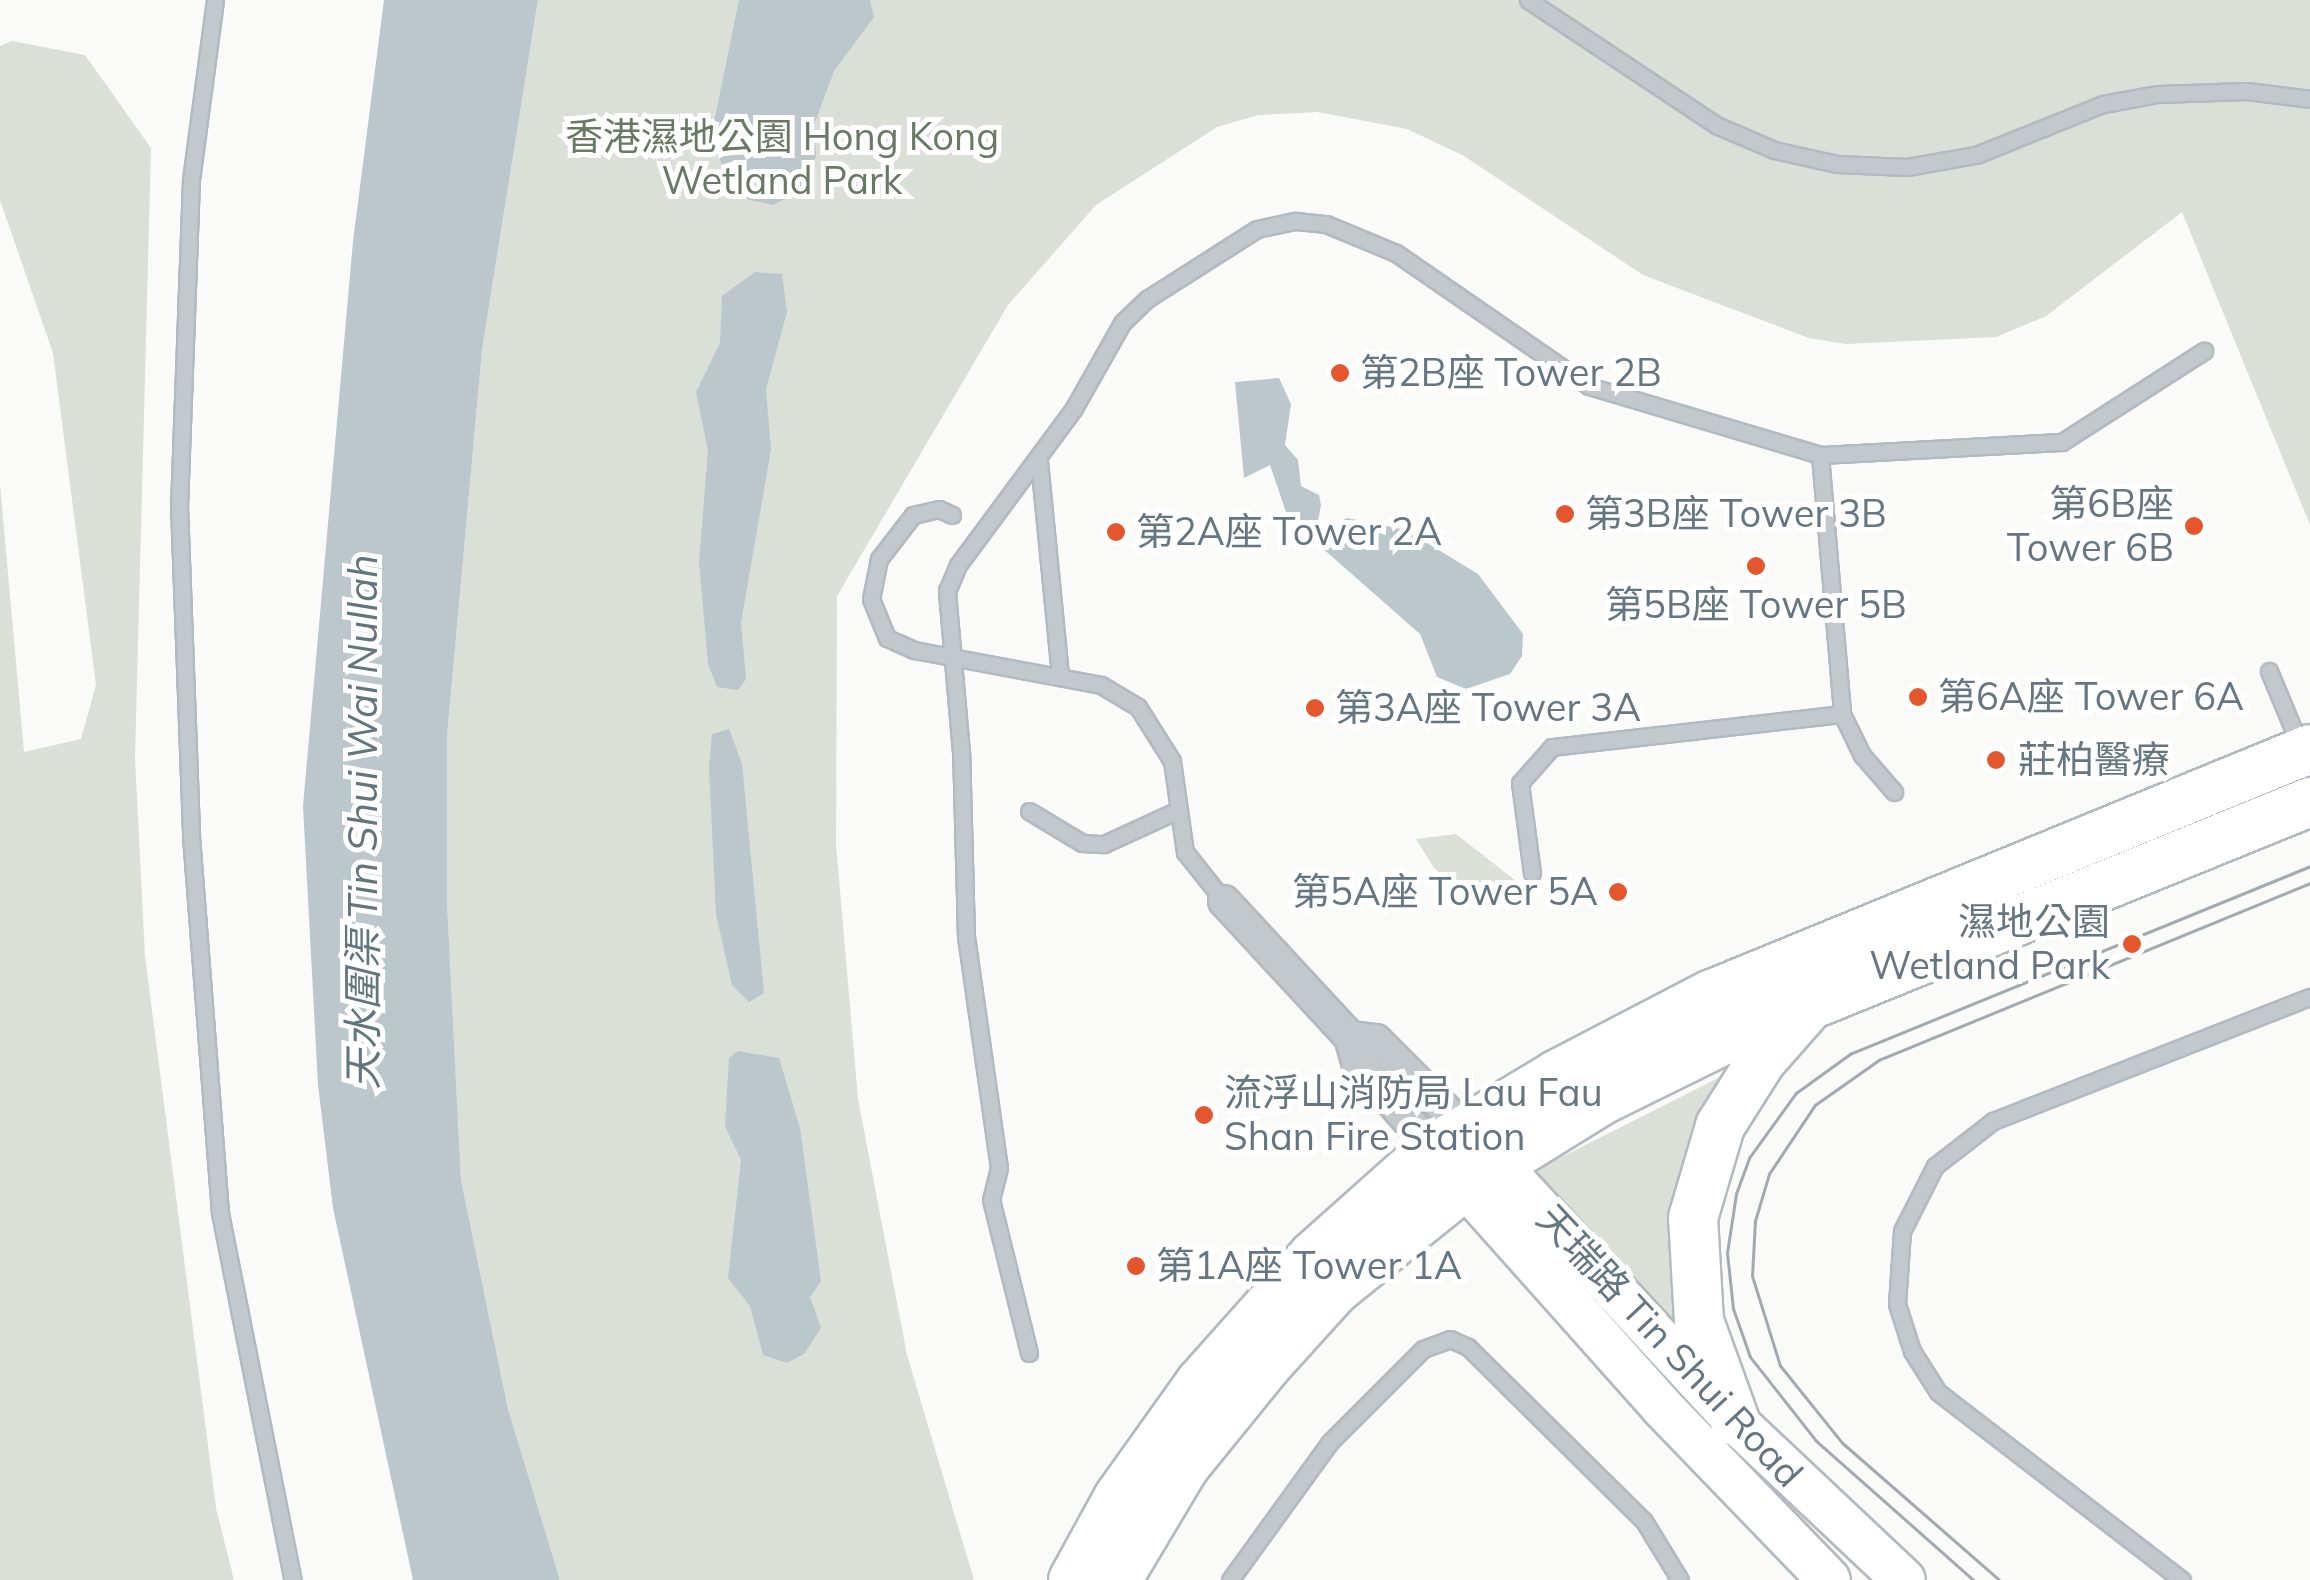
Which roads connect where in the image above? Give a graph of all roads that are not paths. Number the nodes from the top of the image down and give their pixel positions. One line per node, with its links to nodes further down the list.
1 (215, 0): 26 (lane)
2 (1528, 0): 3 (lane)
3 (2310, 99)
4 (2204, 352): 5 (lane)
5 (1820, 455): 6 (lane); 11 (lane)
6 (1039, 461): 8 (lane); 10 (lane)
7 (952, 515): 8 (lane)
8 (954, 656): 10 (lane); 23 (lane)
9 (2269, 672): 12 (lane)
10 (1060, 677): 16 (lane)
11 (1842, 714): 13 (lane); 17 (lane)
12 (2306, 750): 21 (main road)
13 (1894, 792)
14 (2310, 802): 20 (main road)
15 (1030, 811): 16 (lane)
16 (1176, 811): 18 (lane)
17 (1532, 873)
18 (1224, 901): 21 (street, 天瑞路 Tin Shui Road)
19 (2310, 997): 32 (lane)
20 (1810, 1005): 22 (main road); 24 (main road)
21 (1449, 1139): 22 (main road, 天瑞路 Tin Shui Road); 27 (main road)
22 (1482, 1174): 24 (main road, 天瑞路 Tin Shui Road); 25 (main road, 天瑞路 Tin Shui Road); 28 (main road)
23 (1029, 1353)
24 (1735, 1421): 31 (main road, 天瑞路 Tin Shui Road)
25 (1827, 1579)
26 (292, 1580)
27 (1073, 1580)
28 (1117, 1580)
29 (1230, 1580): 30 (lane)
30 (1680, 1580)
31 (1904, 1580)
32 (2182, 1580)

